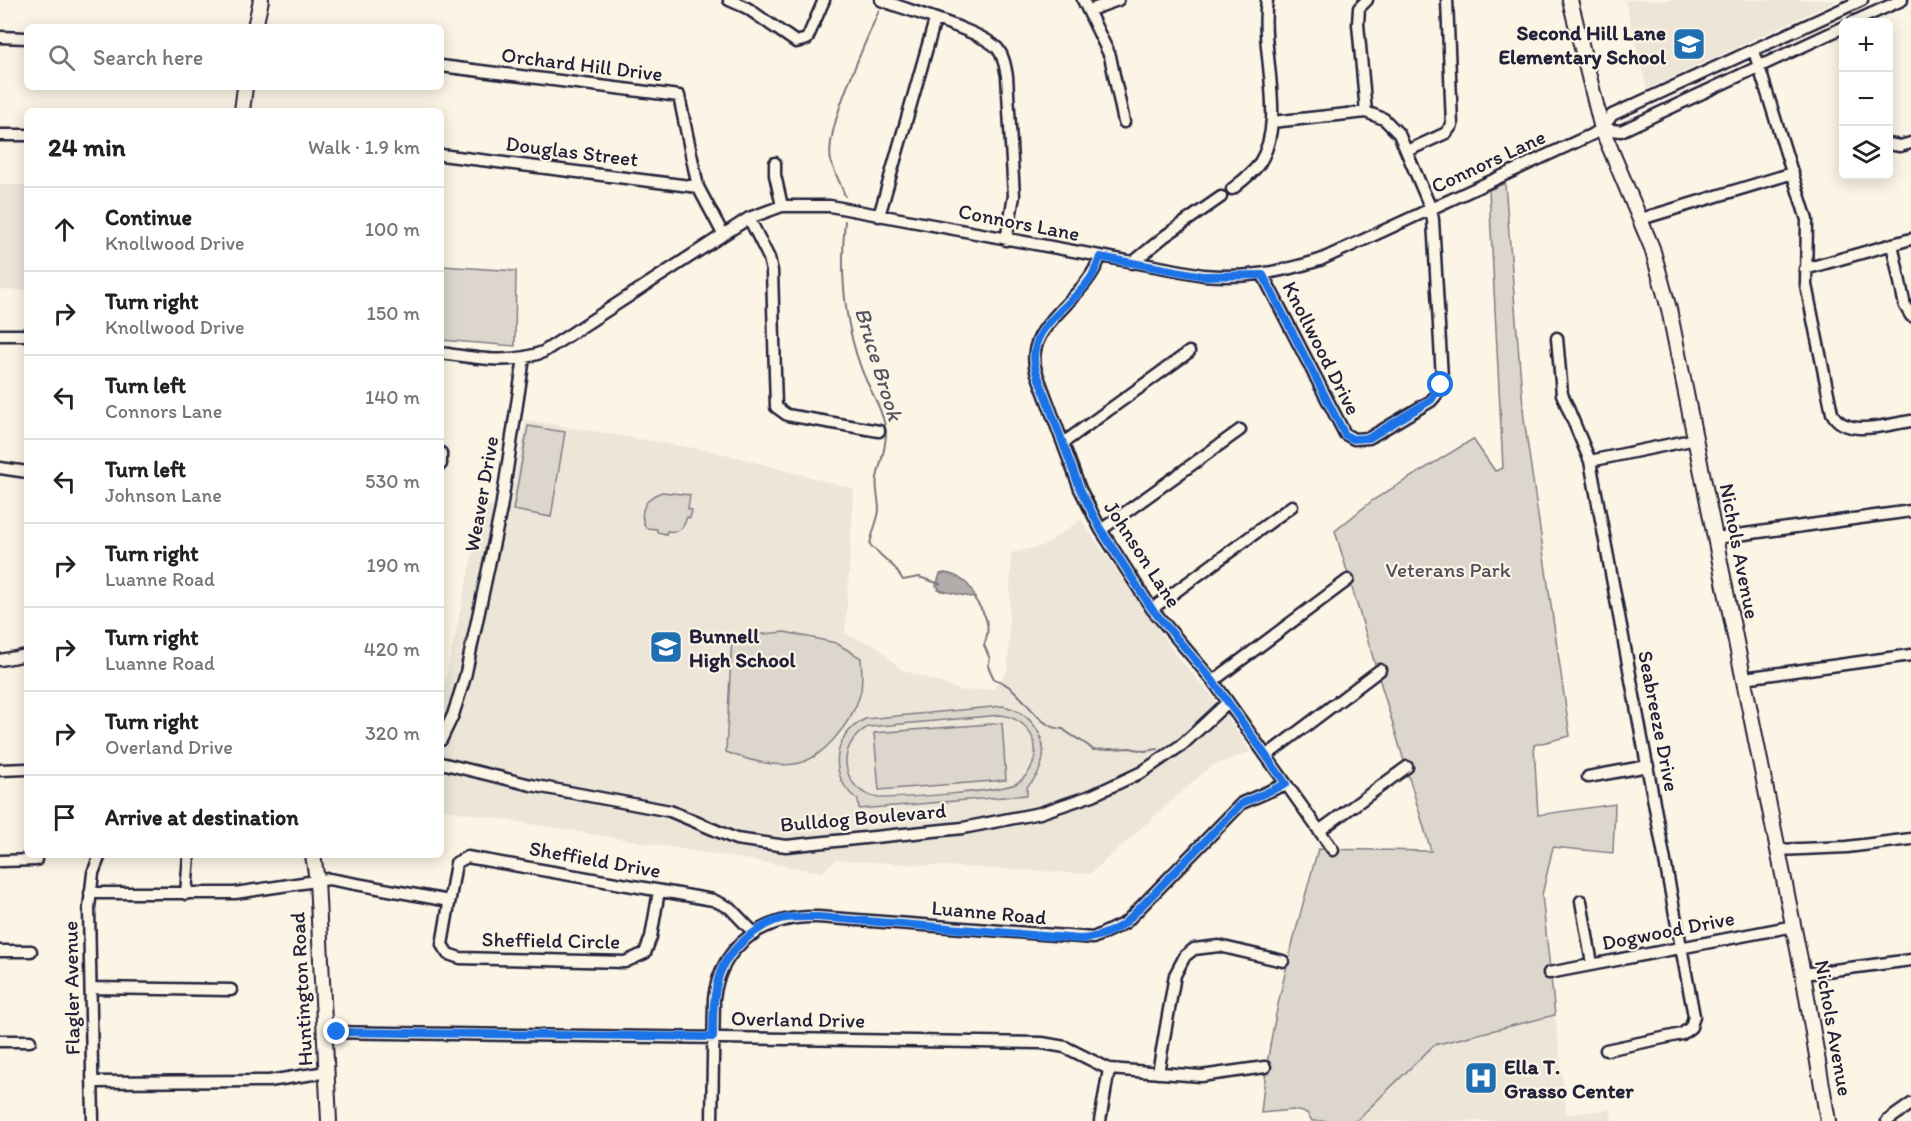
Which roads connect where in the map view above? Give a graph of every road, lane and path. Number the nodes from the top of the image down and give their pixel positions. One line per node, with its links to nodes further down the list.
1 (261, 0): 18 (main road)
2 (729, 0): 3 (street)
3 (824, 0)
4 (1083, 0): 13 (street)
5 (1118, 0): 13 (street)
6 (1267, 0): 31 (street)
7 (1367, 0): 29 (street)
8 (1447, 0): 37 (street)
9 (1570, 0): 32 (main road, Nichols Avenue)
10 (1862, 0): 14 (street)
11 (1902, 0): 16 (street)
12 (884, 1): 17 (street)
13 (1090, 10): 30 (street)
14 (1836, 12): 15 (street); 22 (street)
15 (1839, 18)
16 (1862, 18)
17 (935, 20): 46 (street); 51 (street)
18 (256, 24)
19 (1839, 28): 24 (street)
20 (0, 37): 21 (street)
21 (24, 38)
22 (1754, 51): 24 (street); 25 (street)
23 (444, 66): 41 (street, Orchard Hill Drive)
24 (1760, 66): 27 (street); 40 (street)
25 (1681, 82): 27 (street); 32 (street)
26 (245, 90): 28 (main road)
27 (1688, 99): 32 (street)
28 (242, 108)
29 (1366, 112): 31 (street); 37 (street)
30 (1124, 122)
31 (1272, 122): 42 (street)
32 (1602, 129): 45 (street, Connors Lane); 48 (main road, Nichols Avenue)
33 (0, 135): 34 (street)
34 (24, 135)
35 (1911, 143): 36 (street)
36 (1893, 145)
37 (1407, 151): 45 (street)
38 (444, 155): 41 (street, Douglas Street)
39 (775, 163): 44 (street)
40 (1793, 173): 48 (street); 55 (street)
41 (698, 187): 49 (street, Orchard Hill Drive)
42 (1232, 189)
43 (1221, 196): 54 (street)
44 (782, 206): 46 (street, Connors Lane); 47 (street, Connors Lane)
45 (1431, 209): 56 (street, Connors Lane); 56 (street, Knollwood Drive)
46 (879, 216): 51 (street, Connors Lane)
47 (749, 218): 49 (street, Connors Lane); 66 (street)
48 (1641, 219): 67 (main road, Nichols Avenue)
49 (723, 234): 63 (street, Connors Lane)
50 (1911, 239): 52 (street)
51 (1006, 240): 53 (street, Connors Lane)
52 (1892, 244): 55 (street); 57 (street)
53 (1100, 257): 54 (street, Connors Lane); 68 (street, Johnson Lane)
54 (1132, 263): 56 (street, Connors Lane)
55 (1805, 268): 64 (street)
56 (1263, 275)
57 (1911, 316)
58 (0, 335): 59 (street)
59 (24, 335)
60 (1557, 338): 69 (street, Seabreeze Drive)
61 (1189, 352): 68 (street)
62 (444, 353): 63 (street, Connors Lane)
63 (524, 358): 85 (street, Weaver Drive)
64 (1911, 421)
65 (1239, 430): 74 (street)
66 (879, 431)
67 (1696, 439): 69 (street); 75 (main road, Nichols Avenue)
68 (1063, 443): 74 (street, Johnson Lane)
69 (1590, 461): 88 (street, Seabreeze Drive)
70 (0, 468): 71 (street)
71 (24, 472)
72 (1292, 506): 77 (street)
73 (1911, 511): 75 (street)
74 (1101, 530): 77 (street, Johnson Lane)
75 (1716, 538): 82 (main road, Nichols Avenue)
76 (1348, 580): 83 (street)
77 (1152, 609): 83 (street, Johnson Lane)
78 (1911, 655): 82 (street)
79 (24, 656): 80 (street)
80 (0, 660)
81 (1380, 670): 86 (street)
82 (1744, 678): 97 (main road, Nichols Avenue)
83 (1213, 681): 84 (street, Johnson Lane)
84 (1228, 702): 86 (street, Johnson Lane); 87 (street, Bulldog Boulevard)
85 (444, 734)
86 (1266, 756): 93 (street, Johnson Lane)
87 (444, 764)
88 (1648, 766): 92 (street); 111 (street, Seabreeze Drive)
89 (1407, 767): 94 (street)
90 (24, 769): 91 (street)
91 (0, 770)
92 (1588, 777)
93 (1286, 784): 94 (street, Johnson Lane); 110 (street, Luanne Road)
94 (1319, 831): 96 (street, Johnson Lane)
95 (1911, 839): 97 (street)
96 (1333, 850)
97 (1778, 850): 109 (main road, Nichols Avenue)
98 (99, 858): 105 (street, Flagler Avenue)
99 (189, 858): 106 (street)
100 (313, 858): 103 (main road, Huntington Road)
101 (36, 860): 102 (street)
102 (0, 861)
103 (317, 880): 106 (street); 107 (street); 121 (main road, Huntington Road)
104 (659, 891): 107 (street, Sheffield Drive); 107 (street, Sheffield Circle); 110 (street, Sheffield Drive)
105 (90, 893): 106 (street); 119 (street, Flagler Avenue)
106 (186, 894)
107 (449, 901)
108 (1581, 901): 116 (street)
109 (1794, 926): 111 (street, Dogwood Drive); 118 (main road, Nichols Avenue)
110 (755, 934): 122 (street, Luanne Road)
111 (1683, 948): 116 (street, Dogwood Drive); 125 (street, Seabreeze Drive)
112 (0, 951): 113 (street)
113 (31, 951)
114 (1911, 960): 118 (street)
115 (1283, 961): 129 (street)
116 (1592, 964): 117 (street, Dogwood Drive)
117 (1550, 973)
118 (1803, 974): 136 (main road, Nichols Avenue)
119 (91, 988): 120 (street); 130 (street, Flagler Avenue)
120 (231, 990)
121 (325, 1032): 122 (street, Overland Drive); 128 (main road, Huntington Road)
122 (713, 1037): 127 (street, Overland Drive); 134 (street, Luanne Road)
123 (0, 1041): 124 (street)
124 (30, 1041)
125 (1606, 1050)
126 (1265, 1067): 129 (street, Overland Drive)
127 (1109, 1069): 129 (street, Overland Drive); 135 (street)
128 (327, 1072): 130 (street); 133 (main road, Huntington Road)
129 (1158, 1073)
130 (92, 1082): 132 (street, Flagler Avenue)
131 (1911, 1104): 137 (street)
132 (93, 1121)
133 (329, 1121)
134 (712, 1121)
135 (1100, 1121)
136 (1828, 1121)
137 (1887, 1121)

